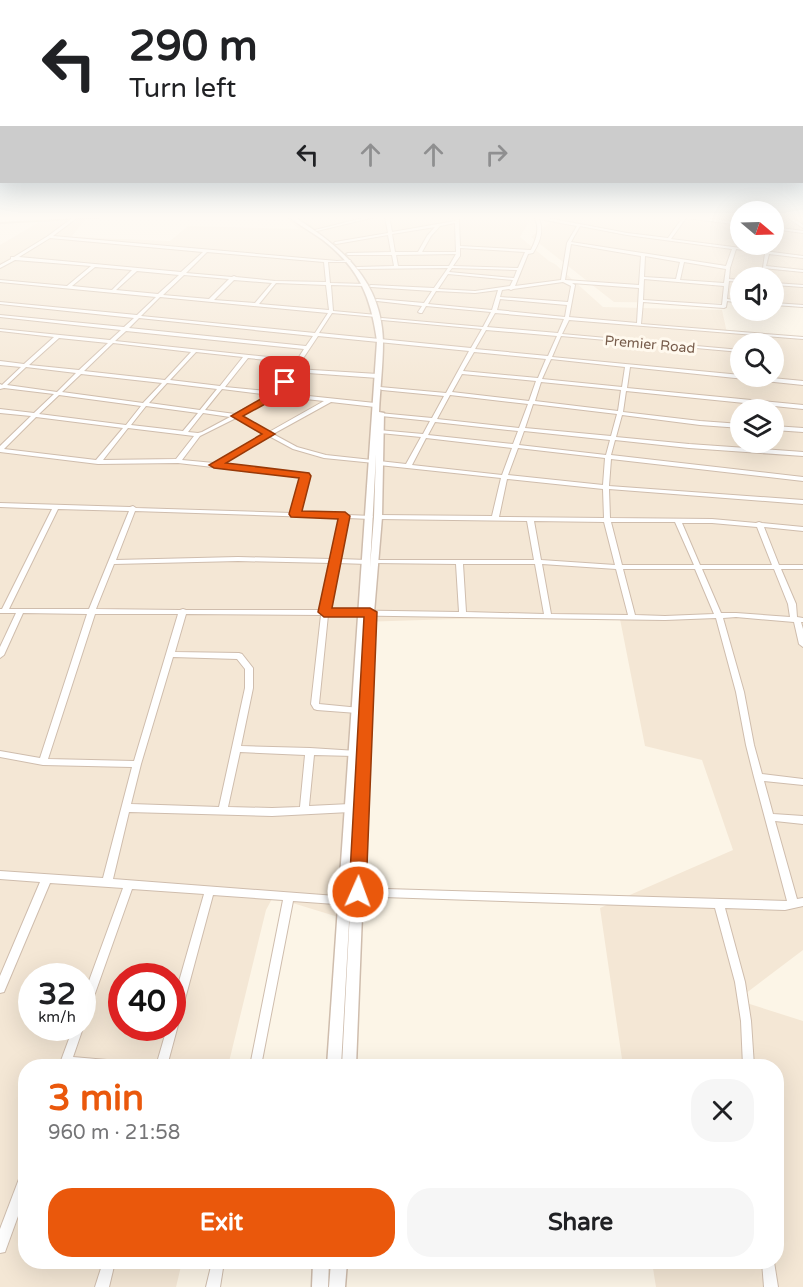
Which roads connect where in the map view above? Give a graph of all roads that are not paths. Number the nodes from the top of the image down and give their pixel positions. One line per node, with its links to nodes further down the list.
1 (82, 276): 28 (street)
2 (129, 276): 32 (street)
3 (180, 276): 33 (street)
4 (225, 276): 14 (street)
5 (328, 276): 23 (street)
6 (362, 276): 24 (street)
7 (363, 276): 24 (street)
8 (444, 276): 29 (street)
9 (481, 276): 16 (street)
10 (515, 276): 16 (street)
11 (564, 276): 19 (street)
12 (679, 276): 17 (street)
13 (727, 276): 21 (street)
14 (234, 277): 20 (street); 35 (street)
15 (643, 278): 17 (street); 27 (street)
16 (514, 279): 30 (street)
17 (678, 280): 21 (street)
18 (0, 281): 28 (street, Premier Road)
19 (563, 281): 27 (street); 30 (street); 42 (street)
20 (275, 282): 23 (street); 43 (street)
21 (727, 283): 22 (street); 37 (street)
22 (730, 283)
23 (329, 285): 24 (street); 47 (street)
24 (369, 285): 29 (street); 36 (street); 51 (street)
25 (784, 285): 26 (street)
26 (803, 286)
27 (642, 287): 38 (street)
28 (67, 288): 32 (street, Premier Road)
29 (436, 288): 31 (street); 41 (street)
30 (511, 289): 31 (street)
31 (500, 290): 34 (street)
32 (112, 292): 33 (street, Premier Road)
33 (160, 296): 35 (street, Premier Road); 50 (street)
34 (498, 298): 42 (street); 46 (street)
35 (211, 300): 43 (street, Premier Road)
36 (376, 300): 41 (street); 51 (street)
37 (726, 300): 38 (street); 39 (street)
38 (642, 301): 53 (street)
39 (730, 301)
40 (0, 303): 50 (street)
41 (425, 304): 46 (street); 48 (street)
42 (570, 304): 52 (street)
43 (256, 305): 47 (street, Premier Road)
44 (784, 305): 45 (street)
45 (803, 306)
46 (494, 311): 52 (street); 54 (street)
47 (331, 312): 51 (street, Premier Road); 57 (street)
48 (420, 312)
49 (0, 316): 55 (street)
50 (140, 316): 55 (street); 57 (street)
51 (379, 317): 54 (street, Premier Road); 62 (street)
52 (567, 318): 53 (street); 58 (street)
53 (639, 326): 60 (street)
54 (483, 328): 58 (street, Premier Road); 64 (street)
55 (126, 329): 61 (street); 63 (street)
56 (0, 330): 59 (street)
57 (318, 335): 62 (street); 63 (street)
58 (559, 335): 65 (street, Premier Road); 68 (street)
59 (57, 336): 61 (street); 71 (street)
60 (803, 338)
61 (112, 342): 66 (street); 74 (street)
62 (383, 342): 64 (street); 76 (street); 82 (street)
63 (308, 348): 69 (street)
64 (471, 349): 68 (street); 75 (street)
65 (730, 350)
66 (195, 351): 67 (street); 77 (street)
67 (246, 357): 69 (street); 81 (street)
68 (549, 357): 72 (street); 78 (street)
69 (299, 362): 73 (street)
70 (0, 363): 71 (street)
71 (24, 366): 74 (street); 80 (street)
72 (628, 366): 79 (street); 83 (street)
73 (294, 369): 76 (street); 85 (street)
74 (80, 372): 77 (street); 84 (street)
75 (459, 372): 78 (street); 86 (street)
76 (378, 376): 90 (street)
77 (167, 381): 81 (street); 89 (street)
78 (539, 381): 83 (street); 88 (street)
79 (803, 383)
80 (1, 387): 84 (street)
81 (221, 387): 85 (street); 92 (street)
82 (382, 388): 86 (street); 95 (street)
83 (623, 390): 91 (street); 94 (street)
84 (57, 393): 89 (street); 96 (street)
85 (277, 394): 87 (street); 97 (street)
86 (447, 394): 88 (street); 98 (street)
87 (330, 400): 90 (street); 106 (street)
88 (531, 402): 94 (street); 101 (street)
89 (146, 403): 92 (street); 100 (street)
90 (375, 405): 116 (street)
91 (803, 407)
92 (203, 410): 97 (street); 105 (street)
93 (0, 411): 96 (street)
94 (620, 413): 99 (street); 109 (street)
95 (381, 414): 98 (street); 104 (street)
96 (35, 415): 100 (street); 111 (street)
97 (236, 416): 106 (street); 107 (street)
98 (434, 418): 101 (street); 108 (street)
99 (730, 425)
100 (127, 426): 105 (street); 115 (street)
101 (522, 429): 109 (street); 110 (street)
102 (784, 429): 103 (street)
103 (803, 430)
104 (380, 431): 108 (street); 116 (street)
105 (185, 432): 107 (street)
106 (269, 434): 116 (street); 117 (street)
107 (198, 435): 114 (street)
108 (425, 435): 110 (street); 118 (street)
109 (613, 439): 112 (street); 113 (street)
110 (516, 447): 113 (street); 119 (street)
111 (0, 449): 115 (street)
112 (803, 454)
113 (609, 457): 120 (street); 121 (street)
114 (178, 461): 115 (street); 117 (street)
115 (98, 462)
116 (375, 463): 118 (street); 128 (street)
117 (214, 465): 126 (street)
118 (408, 466): 119 (street)
119 (505, 476): 121 (street); 129 (street)
120 (803, 479)
121 (606, 487): 122 (street); 131 (street)
122 (803, 501)
123 (0, 505): 124 (street)
124 (56, 506): 125 (street); 144 (street)
125 (133, 508): 126 (street); 135 (street)
126 (295, 514): 127 (street)
127 (345, 516): 128 (street); 136 (street)
128 (374, 517): 129 (street); 137 (street)
129 (495, 518): 130 (street)
130 (530, 519): 131 (street); 139 (street)
131 (607, 520): 132 (street); 141 (street)
132 (678, 521): 133 (street); 142 (street)
133 (759, 524): 134 (street); 140 (street)
134 (803, 529)
135 (112, 562): 136 (street); 146 (street)
136 (335, 562): 137 (street); 148 (street)
137 (371, 562): 138 (street); 149 (street)
138 (459, 562): 139 (street); 150 (street)
139 (538, 562): 141 (street); 151 (street)
140 (775, 566): 142 (street); 143 (street); 154 (street)
141 (619, 567): 142 (street); 153 (street)
142 (698, 567): 152 (street)
143 (803, 567)
144 (2, 610): 145 (street)
145 (21, 611): 146 (street); 157 (street)
146 (93, 611): 147 (street); 163 (street)
147 (183, 611): 148 (street); 156 (street)
148 (324, 612): 149 (street); 158 (street)
149 (366, 613): 150 (street); 158 (street); 180 (street)
150 (463, 615): 151 (street)
151 (548, 616): 153 (street)
152 (719, 616): 153 (street); 154 (street); 165 (street)
153 (632, 617)
154 (798, 619): 155 (street)
155 (803, 644)
156 (170, 654): 159 (street); 164 (street)
157 (0, 655)
158 (357, 710): 161 (street)
159 (236, 749): 160 (street); 170 (street)
160 (310, 751): 161 (street); 169 (street)
161 (354, 753): 168 (street)
162 (0, 754): 163 (street)
163 (43, 762): 164 (street)
164 (137, 764): 167 (street)
165 (758, 777): 166 (street); 171 (street)
166 (803, 782)
167 (126, 808): 170 (street); 175 (street)
168 (350, 808): 169 (street); 179 (street)
169 (304, 810): 170 (street)
170 (224, 811)
171 (769, 818): 172 (street); 181 (street)
172 (803, 820)
173 (0, 875): 174 (street)
174 (47, 878): 175 (street); 185 (street)
175 (107, 883): 176 (street)
176 (129, 885): 177 (street); 183 (street)
177 (210, 890): 178 (street); 184 (street)
178 (289, 896): 179 (street); 190 (street)
179 (346, 896): 180 (street); 191 (street)
180 (357, 897): 182 (street); 192 (street)
181 (798, 903): 182 (street)
182 (719, 904): 193 (street)
183 (96, 977)
184 (186, 977)
185 (0, 988)
186 (73, 1041): 188 (street)
187 (168, 1041): 189 (street)
188 (67, 1059)
189 (164, 1059)
190 (257, 1059)
191 (334, 1059)
192 (349, 1059)
193 (749, 1059)
194 (18, 1197): 195 (street)
195 (0, 1247)
196 (106, 1269): 201 (street)
197 (217, 1269): 202 (street)
198 (321, 1269): 203 (street)
199 (338, 1269): 204 (street)
200 (769, 1269): 205 (street)
201 (102, 1287)
202 (213, 1287)
203 (320, 1287)
204 (337, 1287)
205 (771, 1287)

